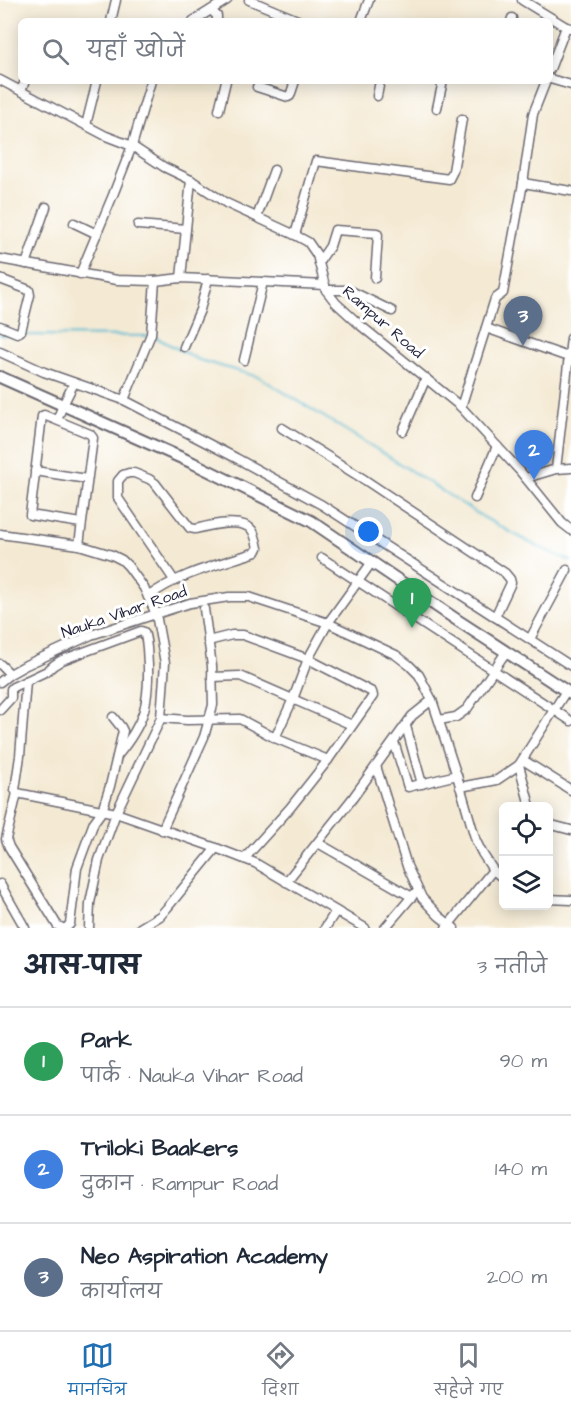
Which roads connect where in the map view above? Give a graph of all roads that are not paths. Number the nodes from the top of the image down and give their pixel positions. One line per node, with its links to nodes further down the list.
1 (116, 0): 7 (street)
2 (227, 0): 6 (street)
3 (249, 0): 10 (street)
4 (369, 0): 11 (street)
5 (522, 0): 12 (street)
6 (211, 10): 8 (street); 9 (street)
7 (112, 18)
8 (198, 18)
9 (217, 18)
10 (293, 18)
11 (362, 18)
12 (552, 18)
13 (553, 19): 14 (street)
14 (568, 28): 15 (street)
15 (553, 62)
16 (0, 80): 28 (street, Rampur Road)
17 (553, 80): 26 (street)
18 (24, 84): 28 (street)
19 (96, 84): 33 (street)
20 (150, 84): 34 (street)
21 (225, 84): 31 (street)
22 (294, 84): 27 (street)
23 (379, 84): 29 (street)
24 (442, 84): 30 (street)
25 (545, 84): 37 (street)
26 (571, 85)
27 (258, 87)
28 (21, 91): 33 (street, Rampur Road)
29 (377, 96)
30 (437, 108)
31 (219, 110)
32 (462, 120): 45 (street)
33 (86, 125): 34 (street, Rampur Road)
34 (132, 146): 36 (street, Rampur Road); 44 (street)
35 (274, 170): 40 (street)
36 (191, 180): 40 (street, Rampur Road); 43 (street)
37 (523, 183): 38 (street); 59 (street)
38 (571, 191)
39 (46, 207): 48 (street)
40 (257, 217): 45 (street, Rampur Road)
41 (74, 223): 44 (street)
42 (138, 225): 43 (street)
43 (186, 229): 50 (street)
44 (97, 234): 49 (street)
45 (295, 235): 47 (street, Rampur Road)
46 (0, 260): 48 (street)
47 (319, 262): 51 (street); 56 (street, Rampur Road)
48 (26, 264): 49 (street)
49 (80, 274): 54 (street)
50 (181, 278): 53 (street); 54 (street)
51 (375, 278)
52 (0, 279): 58 (street)
53 (208, 279): 55 (street); 61 (street)
54 (155, 281): 68 (street)
55 (263, 282): 56 (street); 64 (street)
56 (325, 287): 57 (street); 66 (street, Rampur Road)
57 (392, 311)
58 (0, 326)
59 (486, 328): 63 (street); 70 (street)
60 (571, 338): 63 (street)
61 (184, 347)
62 (0, 352): 67 (street)
63 (568, 357): 71 (street)
64 (244, 360)
65 (0, 377): 69 (main road)
66 (426, 378): 70 (street, Rampur Road); 74 (street)
67 (74, 382): 68 (street); 69 (street)
68 (123, 400): 94 (street)
69 (63, 405): 72 (street); 87 (main road)
70 (461, 407): 75 (street, Rampur Road)
71 (567, 415): 77 (street)
72 (57, 420): 78 (street); 80 (street)
73 (282, 428): 94 (street)
74 (403, 431)
75 (497, 446): 79 (street, Rampur Road); 81 (street)
76 (571, 468): 77 (street)
77 (556, 469): 79 (street)
78 (35, 471): 80 (street); 82 (street)
79 (526, 478): 83 (street, Rampur Road)
80 (87, 479): 82 (street)
81 (475, 498)
82 (81, 523): 85 (street)
83 (571, 531)
84 (0, 534): 85 (street)
85 (79, 545): 91 (street)
86 (322, 558): 90 (street)
87 (372, 562): 90 (street); 98 (main road)
88 (567, 570): 96 (street)
89 (174, 580): 89 (street); 91 (street)
90 (358, 581): 95 (street); 102 (street)
91 (148, 597): 93 (street)
92 (204, 609): 97 (street)
93 (156, 614): 95 (street, Nauka Vihar Road); 103 (street, Nauka Vihar Road); 113 (street)
94 (495, 617): 96 (street)
95 (328, 623): 99 (street); 109 (street, Nauka Vihar Road)
96 (530, 639): 101 (street)
97 (208, 641): 99 (street); 104 (street)
98 (506, 652): 102 (street); 107 (main road)
99 (308, 659): 108 (street); 117 (street)
100 (0, 664): 103 (street)
101 (571, 666)
102 (493, 670): 111 (street); 115 (street)
103 (10, 674): 106 (street, Nauka Vihar Road)
104 (212, 677): 108 (street); 114 (street)
105 (26, 681): 110 (street); 121 (street); 129 (street)
106 (0, 682)
107 (569, 693): 111 (street)
108 (293, 699): 117 (street); 119 (street)
109 (432, 700): 115 (street, Nauka Vihar Road); 118 (street)
110 (0, 710)
111 (554, 710): 116 (street); 123 (street)
112 (113, 717): 121 (street)
113 (161, 718): 114 (street); 132 (street)
114 (209, 720): 119 (street); 135 (street)
115 (439, 720): 125 (street, Nauka Vihar Road)
116 (571, 721)
117 (352, 725): 122 (street)
118 (406, 726): 120 (street); 126 (street)
119 (275, 738): 122 (street)
120 (394, 742): 124 (street); 126 (street)
121 (118, 755): 131 (street)
122 (328, 760): 140 (street)
123 (521, 763): 127 (street); 128 (street); 130 (street)
124 (376, 766): 138 (street); 145 (street)
125 (457, 775): 126 (street); 127 (street, Nauka Vihar Road)
126 (422, 784)
127 (460, 787): 141 (street, Nauka Vihar Road)
128 (571, 790)
129 (17, 793): 131 (street); 137 (street)
130 (529, 802)
131 (102, 811): 132 (street); 153 (street)
132 (116, 813): 135 (street); 154 (street)
133 (553, 825): 136 (street)
134 (0, 829): 137 (street)
135 (162, 830): 139 (street)
136 (571, 830)
137 (6, 839): 153 (street)
138 (318, 843): 143 (street); 147 (street)
139 (216, 848): 140 (street); 155 (street)
140 (244, 860): 143 (street)
141 (493, 870): 142 (street, Nauka Vihar Road); 151 (street)
142 (499, 875)
143 (286, 882): 150 (street)
144 (0, 884): 146 (street)
145 (418, 890): 147 (street); 151 (street)
146 (4, 897): 152 (street)
147 (412, 897): 158 (street)
148 (553, 899): 149 (street)
149 (571, 900)
150 (336, 911): 156 (street); 157 (street)
151 (450, 927)
152 (25, 928)
153 (64, 928)
154 (88, 928)
155 (140, 928)
156 (325, 928)
157 (365, 928)
158 (385, 928)

